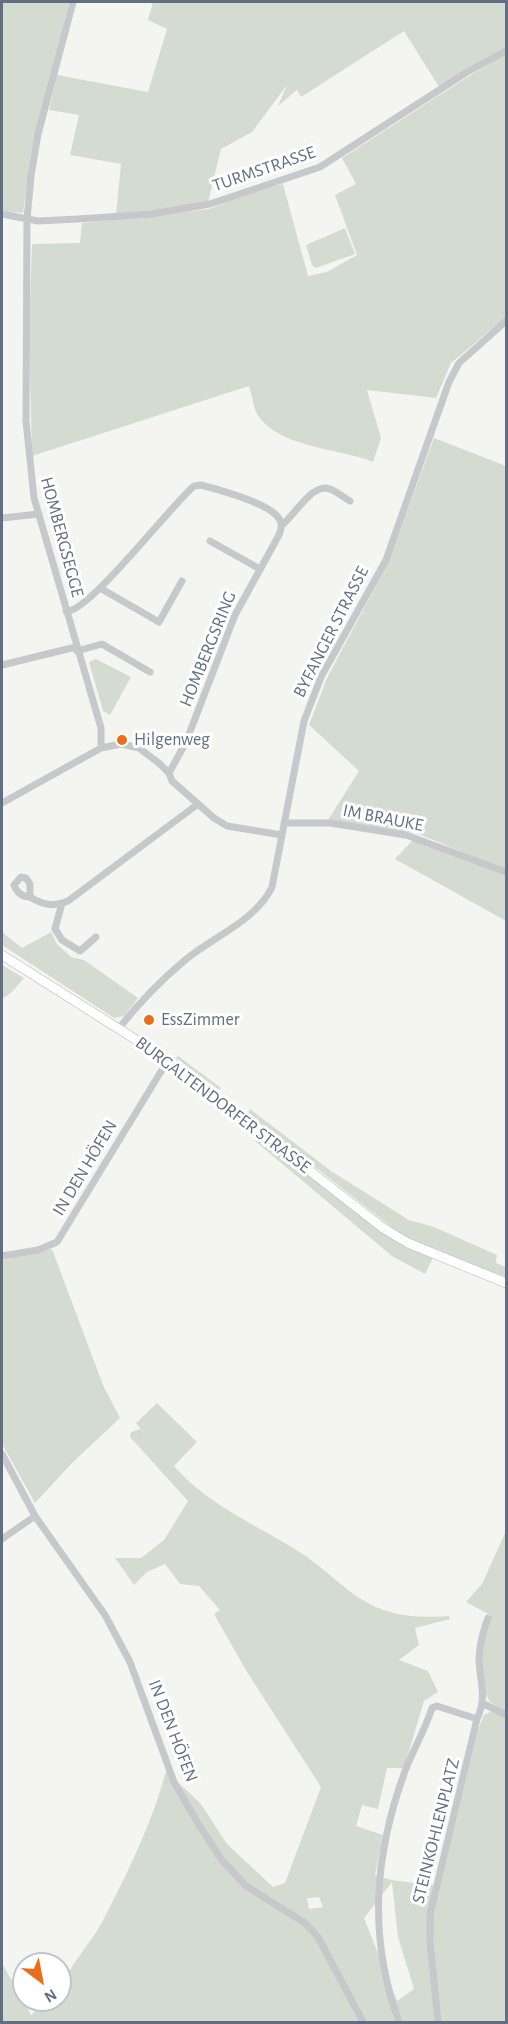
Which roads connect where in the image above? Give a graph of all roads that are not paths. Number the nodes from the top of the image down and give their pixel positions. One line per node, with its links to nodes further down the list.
1 (73, 2): 4 (street, HOMBERGSEGGE)
2 (507, 51): 4 (street, TURMSTRASSE)
3 (2, 214): 4 (street, TURMSTRASSE)
4 (27, 219): 7 (street, HOMBERGSEGGE)
5 (507, 321): 22 (street, BYFANGER STRASSE)
6 (350, 501): 9 (street, HOMBERGSRING)
7 (39, 514): 8 (street); 14 (street, HOMBERGSEGGE)
8 (2, 518)
9 (282, 525): 11 (street, HOMBERGSRING); 13 (street)
10 (210, 541): 11 (street)
11 (260, 569): 19 (street, HOMBERGSRING)
12 (182, 581): 13 (street)
13 (100, 588): 14 (street)
14 (66, 611): 15 (street, HOMBERGSEGGE)
15 (77, 649): 16 (street); 17 (street); 18 (street, HOMBERGSEGGE)
16 (2, 665)
17 (150, 672)
18 (101, 748): 19 (street); 20 (street)
19 (170, 773): 21 (street)
20 (2, 803)
21 (198, 804): 23 (street); 26 (street)
22 (284, 823): 23 (street, BYFANGER STRASSE); 24 (street, IM BRAUKE)
23 (282, 836): 29 (street, BYFANGER STRASSE)
24 (507, 872)
25 (30, 897): 26 (street)
26 (62, 903): 27 (street)
27 (96, 937)
28 (2, 955): 29 (main road, BURGALTENDORFER STRASSE)
29 (119, 1028): 30 (main road, BURGALTENDORFER STRASSE)
30 (168, 1060): 31 (street, IN DEN HÖFEN); 32 (main road, BURGALTENDORFER STRASSE)
31 (2, 1256)
32 (507, 1283)
33 (2, 1454): 34 (street, IN DEN HÖFEN)
34 (35, 1516): 35 (street); 40 (street, IN DEN HÖFEN)
35 (2, 1539)
36 (488, 1618): 37 (street)
37 (484, 1704): 38 (street); 39 (street, STEINKOHLENPLATZ)
38 (507, 1715)
39 (477, 1719): 41 (street); 42 (street, STEINKOHLENPLATZ)
40 (363, 2022)
41 (399, 2022)
42 (438, 2022)

